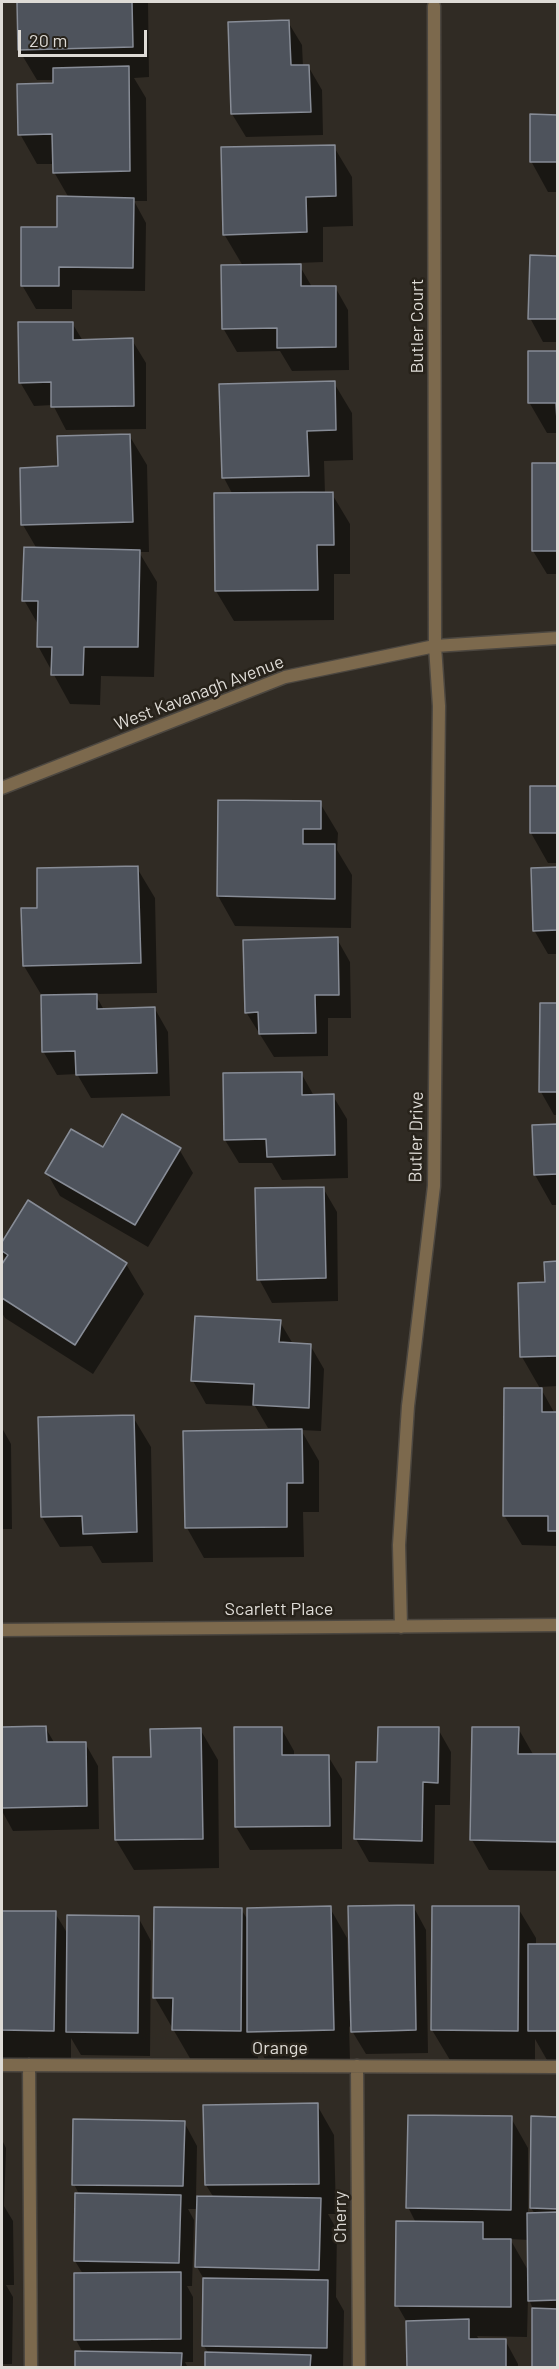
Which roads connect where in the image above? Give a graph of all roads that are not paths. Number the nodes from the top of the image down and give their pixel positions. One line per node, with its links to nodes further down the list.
1 (434, 6): 3 (street, Butler Court)
2 (558, 638): 3 (street, West Kavanagh Avenue)
3 (435, 646): 4 (street, West Kavanagh Avenue); 6 (street, Butler Drive)
4 (2, 788)
5 (558, 1625): 6 (street, Scarlett Place)
6 (401, 1626): 7 (street, Scarlett Place)
7 (2, 1630)
8 (2, 2065): 9 (street, Orange)
9 (29, 2065): 10 (street, Orange); 12 (street)
10 (357, 2066): 11 (street, Orange); 13 (street, Cherry)
11 (558, 2067)
12 (31, 2367)
13 (359, 2367)

